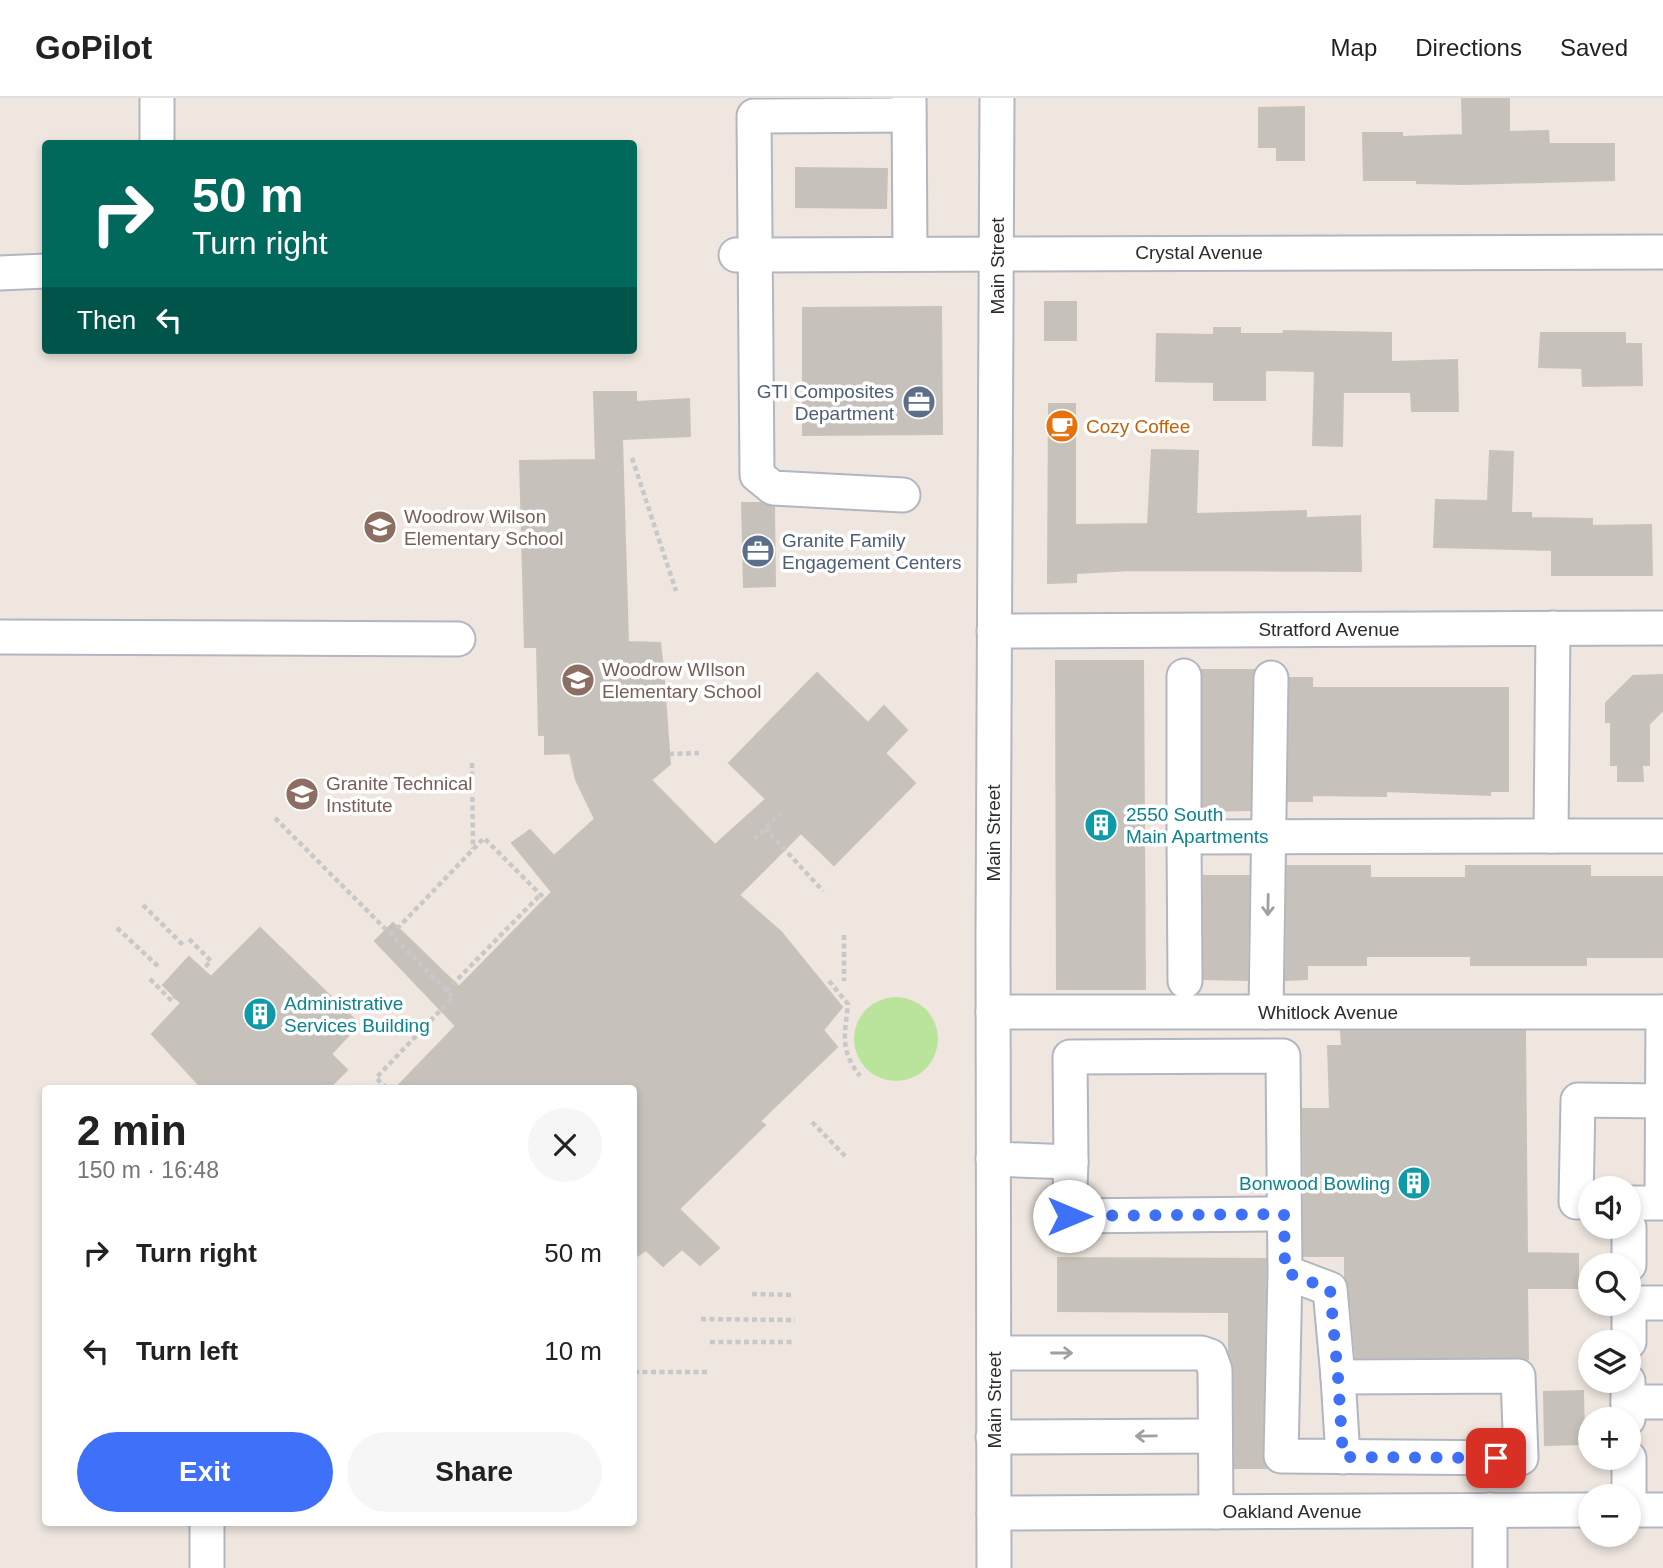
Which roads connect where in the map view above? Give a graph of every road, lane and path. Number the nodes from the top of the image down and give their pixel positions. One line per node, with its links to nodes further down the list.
1 (157, 98): 4 (street)
2 (997, 98): 7 (street, Main Street)
3 (909, 106): 6 (street); 8 (street)
4 (157, 140)
5 (1663, 252): 7 (street, Crystal Avenue)
6 (910, 253): 7 (street, Crystal Avenue); 8 (street, Crystal Avenue)
7 (997, 253): 16 (street, Main Street)
8 (746, 254): 12 (street)
9 (42, 271): 10 (street)
10 (0, 272)
11 (632, 458): 13 (path)
12 (903, 495)
13 (676, 591)
14 (1553, 628): 15 (street, Stratford Avenue); 16 (street, Stratford Avenue); 28 (street)
15 (1663, 628)
16 (994, 631): 48 (street, Main Street)
17 (0, 637): 18 (street)
18 (458, 639)
19 (1184, 676): 27 (street)
20 (1271, 678): 30 (street)
21 (699, 753): 22 (path)
22 (669, 754)
23 (472, 763): 32 (path)
24 (781, 813): 26 (path)
25 (275, 818): 36 (path)
26 (765, 828): 31 (path); 33 (path)
27 (1184, 836): 30 (street); 45 (street)
28 (1551, 836): 29 (street); 30 (street)
29 (1663, 836)
30 (1270, 837): 49 (street, one-way to 49)
31 (754, 838)
32 (473, 850): 36 (path); 46 (path)
33 (823, 891)
34 (143, 905): 39 (path)
35 (117, 928): 40 (path)
36 (391, 935): 46 (path)
37 (844, 935): 44 (path)
38 (189, 939): 41 (path)
39 (183, 945)
40 (160, 968)
41 (203, 969)
42 (150, 979): 47 (path)
43 (829, 981): 51 (path)
44 (844, 981)
45 (1185, 981)
46 (446, 991): 52 (path)
47 (175, 997)
48 (993, 1012): 49 (street, Whitlock Avenue); 56 (street, Main Street)
49 (1266, 1012): 50 (street, Whitlock Avenue)
50 (1663, 1012): 53 (street)
51 (860, 1076)
52 (384, 1085)
53 (1662, 1101): 58 (street); 59 (street)
54 (812, 1122): 55 (path)
55 (846, 1157)
56 (993, 1159): 57 (street); 70 (street, Main Street)
57 (1071, 1162): 60 (street); 60 (street)
58 (1578, 1202)
59 (1641, 1203)
60 (1284, 1214): 61 (street)
61 (1285, 1272): 73 (street); 78 (street)
62 (752, 1294): 63 (path)
63 (794, 1294)
64 (1641, 1303): 65 (street)
65 (1663, 1303)
66 (701, 1319): 67 (path)
67 (795, 1320)
68 (710, 1342): 69 (path)
69 (795, 1342)
70 (994, 1353): 76 (street, one-way to 76); 77 (street, Main Street)
71 (637, 1372): 72 (path)
72 (710, 1372)
73 (1338, 1377): 78 (street); 78 (street)
74 (1628, 1401): 75 (street)
75 (1663, 1402)
76 (1215, 1436): 77 (street, one-way to 77); 83 (street)
77 (993, 1437): 84 (street, Main Street)
78 (1343, 1457)
79 (1490, 1510): 80 (street, Oakland Avenue); 83 (street, Oakland Avenue); 88 (street)
80 (1578, 1510)
81 (1641, 1510): 82 (street)
82 (1663, 1510)
83 (1216, 1512): 84 (street, Oakland Avenue)
84 (994, 1513): 87 (street, Main Street)
85 (207, 1526): 86 (street)
86 (207, 1568)
87 (994, 1568)
88 (1490, 1568)

